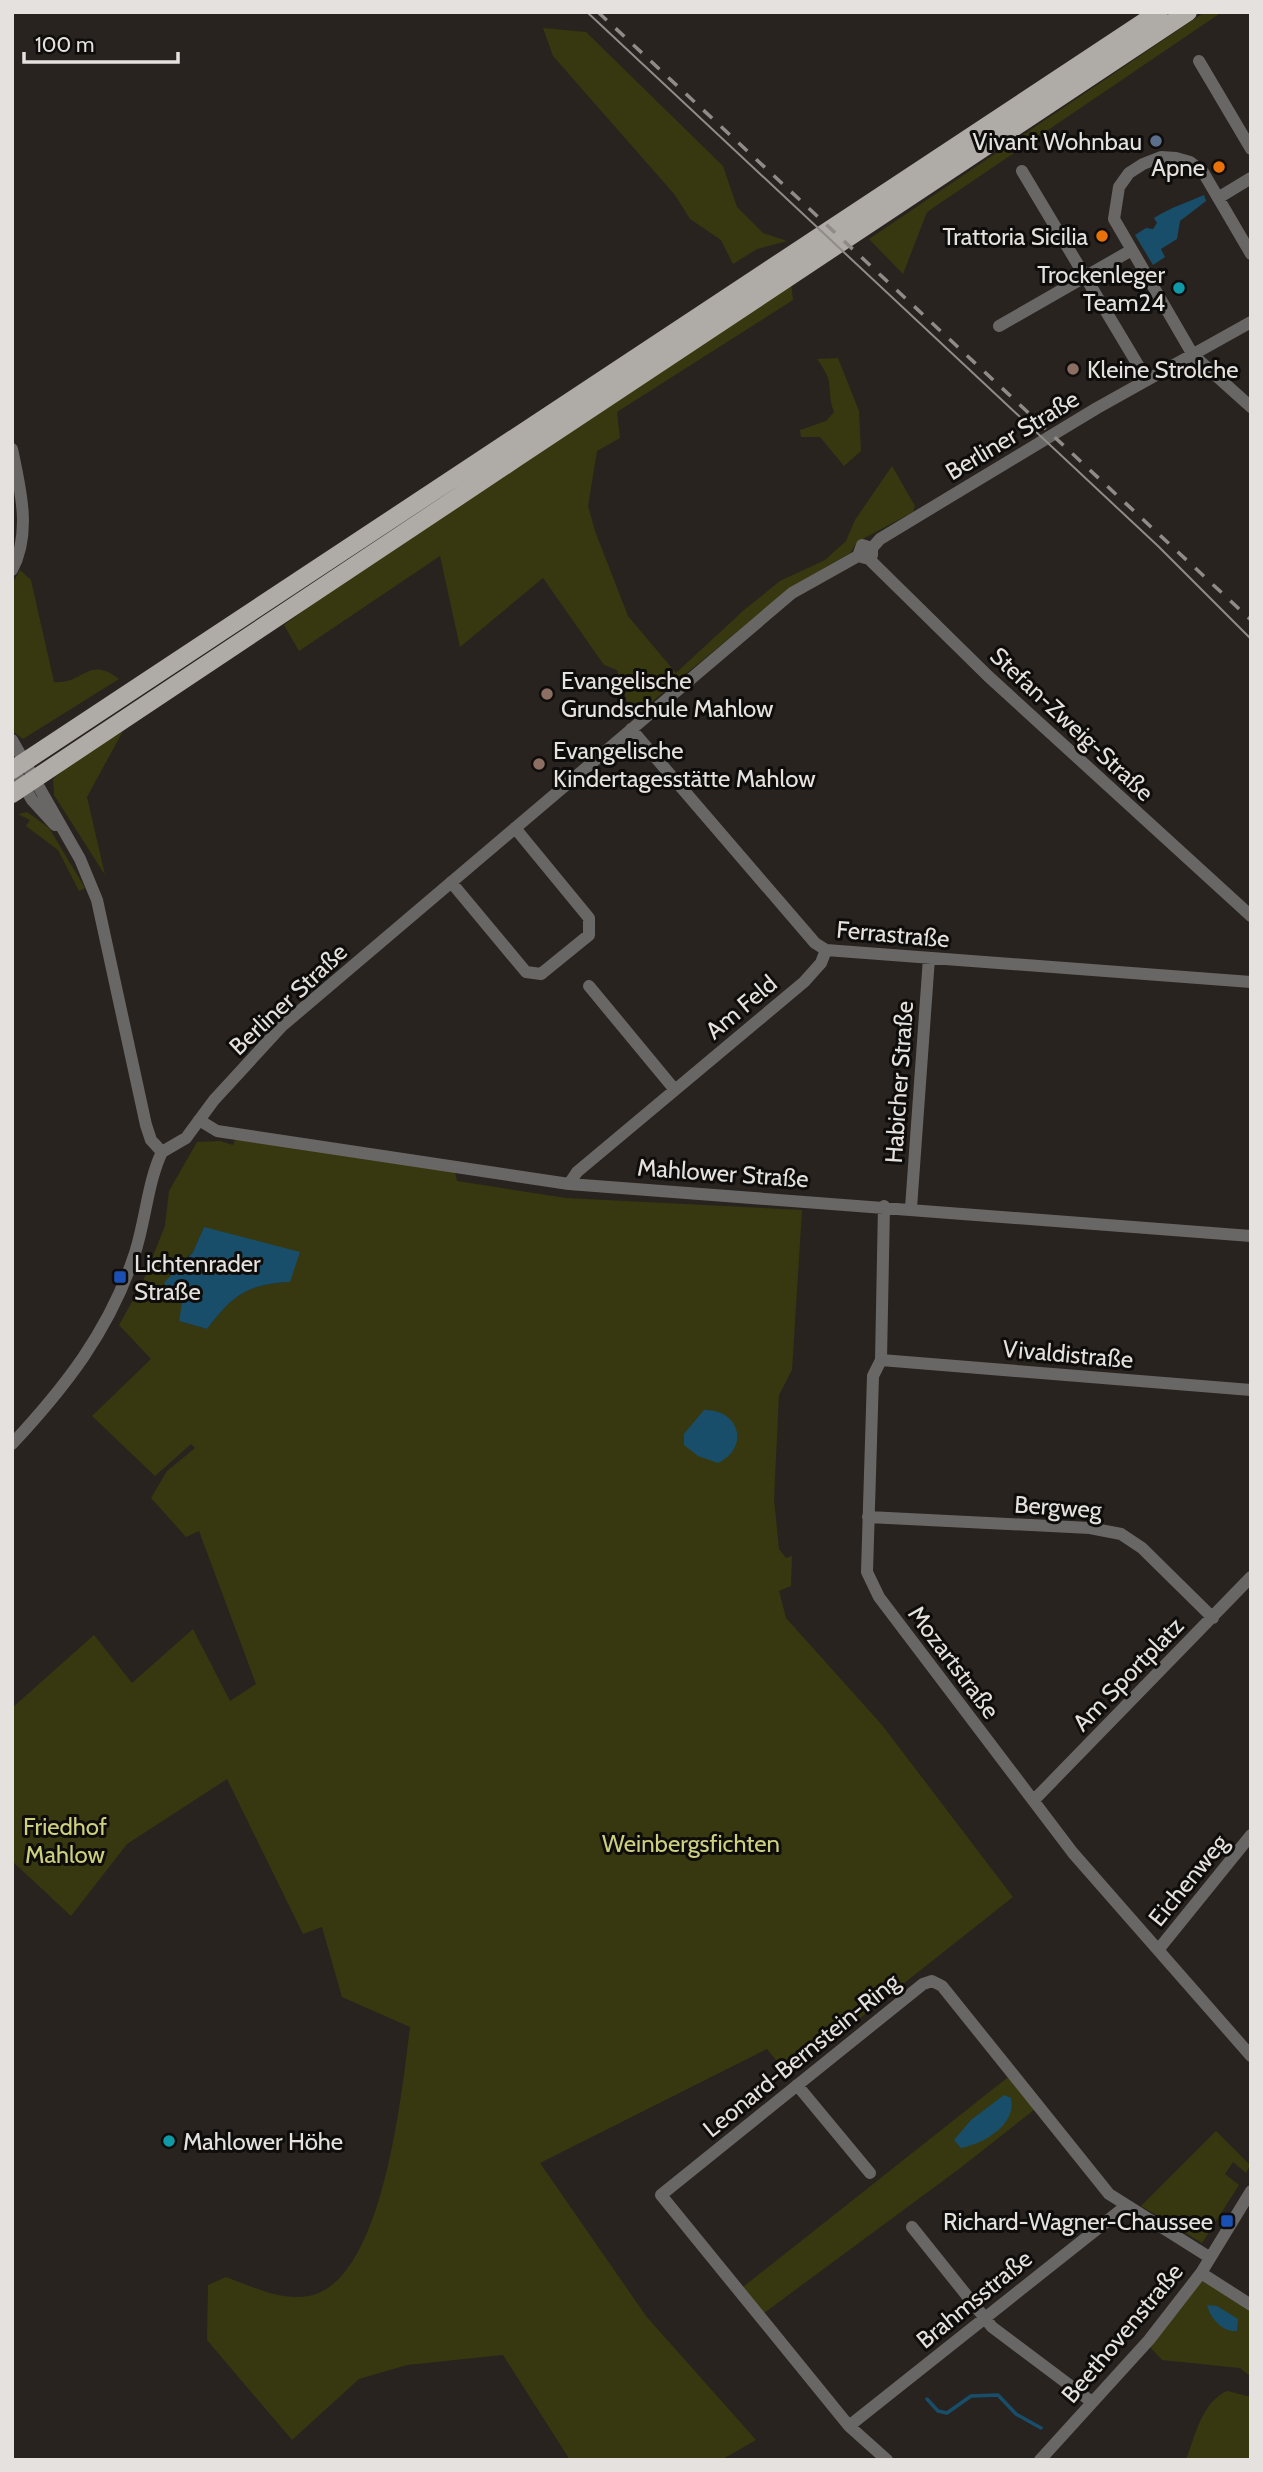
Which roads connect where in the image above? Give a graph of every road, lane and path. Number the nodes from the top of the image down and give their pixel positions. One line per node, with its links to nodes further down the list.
1 (1159, 12): 21 (main road)
2 (1188, 12): 22 (main road)
3 (1199, 61): 4 (street)
4 (1251, 149)
5 (1022, 171): 10 (street)
6 (1251, 178): 7 (street)
7 (1218, 198): 8 (street); 9 (street)
8 (1130, 251): 10 (street); 13 (street)
9 (1251, 254)
10 (1086, 276): 12 (street); 14 (street)
11 (1251, 322): 13 (street, Berliner Straße)
12 (999, 326)
13 (1193, 355): 14 (street, Berliner Straße); 15 (street)
14 (1147, 380): 17 (street, Berliner Straße)
15 (1251, 407)
16 (12, 449): 18 (street)
17 (866, 555): 19 (street, Berliner Straße); 25 (street, Stefan-Zweig-Straße)
18 (12, 570)
19 (631, 729): 23 (street, Berliner Straße); 26 (street, Ferrastraße)
20 (12, 740): 21 (street)
21 (16, 766): 22 (street)
22 (24, 786): 32 (street)
23 (515, 828): 24 (street, Berliner Straße); 24 (street)
24 (452, 882): 31 (street, Berliner Straße)
25 (1251, 916)
26 (821, 947): 27 (street, Ferrastraße); 30 (street, Am Feld)
27 (929, 958): 28 (street, Ferrastraße); 35 (street, Habicher Straße)
28 (1251, 982)
29 (589, 986): 30 (street)
30 (676, 1090): 33 (street, Am Feld)
31 (199, 1120): 32 (street, Berliner Straße); 33 (street, Mahlower Straße)
32 (162, 1152): 39 (street)
33 (569, 1184): 34 (street, Mahlower Straße)
34 (884, 1206): 35 (street, Mahlower Straße); 37 (street, Mozartstraße)
35 (911, 1208): 36 (street, Mahlower Straße)
36 (1251, 1236)
37 (881, 1360): 38 (street, Vivaldistraße); 40 (street, Mozartstraße)
38 (1251, 1390)
39 (12, 1444)
40 (868, 1517): 42 (street, Bergweg); 43 (street, Mozartstraße)
41 (1251, 1577): 42 (street, Am Sportplatz)
42 (1213, 1618): 43 (street, Am Sportplatz)
43 (1035, 1799): 45 (street, Mozartstraße)
44 (1251, 1835): 45 (street, Eichenweg)
45 (1158, 1950): 46 (street, Mozartstraße)
46 (1251, 2056)
47 (797, 2085): 48 (street); 50 (street, Leonard-Bernstein-Ring); 57 (street, Leonard-Bernstein-Ring)
48 (870, 2174)
49 (1251, 2191): 52 (street, Beethovenstraße)
50 (1126, 2206): 52 (street, Leonard-Bernstein-Ring); 55 (street, Brahmsstraße)
51 (912, 2227): 55 (street)
52 (1209, 2256): 53 (street, Beethovenstraße)
53 (1201, 2273): 54 (street); 56 (street, Beethovenstraße)
54 (1251, 2305)
55 (984, 2318): 56 (street); 57 (street, Brahmsstraße)
56 (1092, 2402): 59 (street, Beethovenstraße)
57 (849, 2426): 58 (street, Leonard-Bernstein-Ring)
58 (887, 2460)
59 (1040, 2460)

